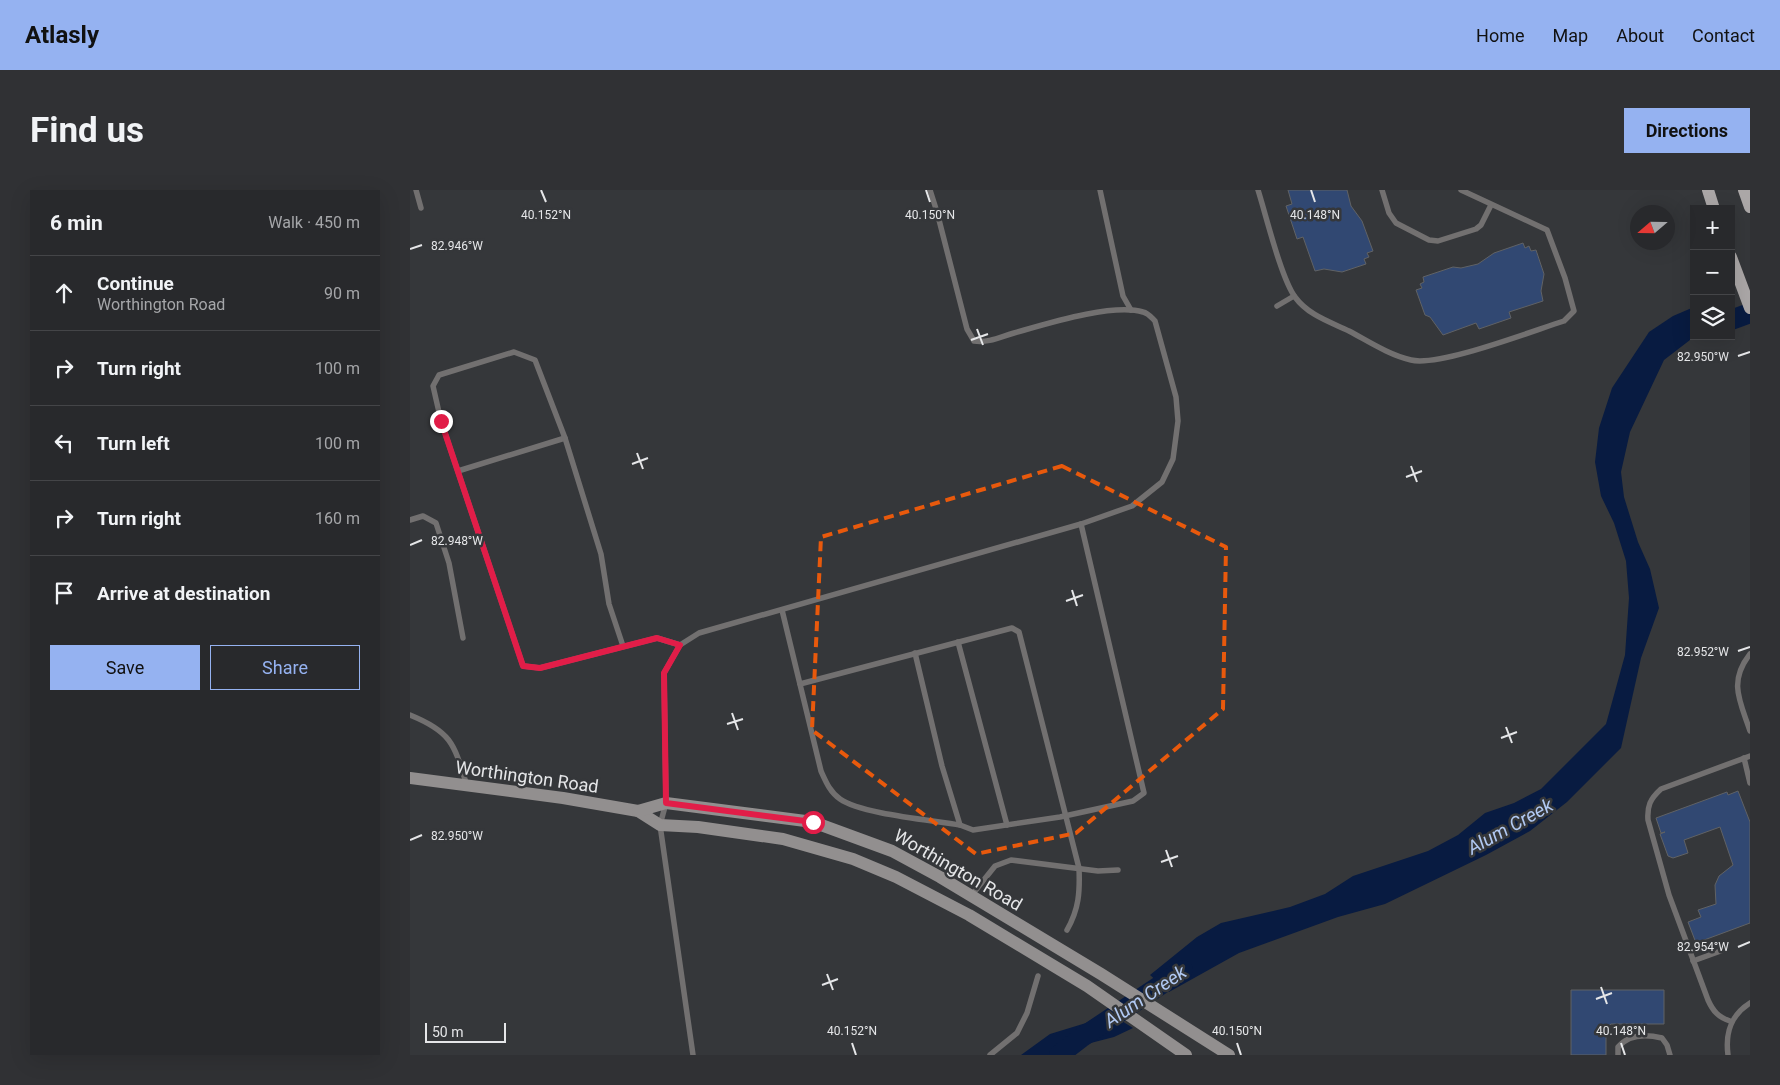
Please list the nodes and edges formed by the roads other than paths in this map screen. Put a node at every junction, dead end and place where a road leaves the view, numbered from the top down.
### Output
1 (416, 190) edge
2 (930, 190) edge
3 (1100, 190) edge
4 (1258, 190) edge
5 (1382, 190) edge
6 (1461, 190) edge
7 (1708, 190) edge
8 (1744, 190) edge
9 (1491, 205) junction
10 (1713, 205) edge
11 (1750, 207) edge
12 (421, 208) dead end
13 (1735, 268) edge
14 (1294, 296) junction
15 (1277, 306) dead end
16 (1750, 308) edge
17 (1131, 310) junction
18 (566, 438) junction
19 (458, 471) junction
20 (410, 520) edge
21 (1081, 524) junction
22 (782, 610) junction
23 (463, 638) dead end
24 (958, 642) junction
25 (680, 645) junction
26 (623, 646) junction
27 (915, 653) junction
28 (1750, 654) edge
29 (800, 684) junction
30 (410, 716) edge
31 (1750, 731) edge
32 (1747, 757) edge
33 (410, 778) edge
34 (1750, 783) edge
35 (467, 786) junction
36 (666, 803) junction
37 (638, 811) junction
38 (1066, 816) junction
39 (660, 825) junction
40 (960, 825) junction
41 (1007, 825) junction
42 (1079, 868) junction
43 (1118, 870) dead end
44 (971, 896) junction
45 (1067, 930) dead end
46 (1726, 949) dead end
47 (1693, 961) junction
48 (1038, 976) dead end
49 (1750, 1002) edge
50 (1730, 1021) junction
51 (692, 1055) edge
52 (990, 1055) edge
53 (1186, 1055) edge
54 (1229, 1055) edge
55 (1618, 1055) edge
56 (1670, 1055) edge
57 (1728, 1055) edge

1 - 12 lane
2 - 17 lane
3 - 17 lane
4 - 14 lane
5 - 9 lane
6 - 9 lane
7 - 10 main road
8 - 11 main road
9 - 14 lane
13 - 16 main road
14 - 15 lane
17 - 21 lane
18 - 19 lane
18 - 19 lane
18 - 26 lane
19 - 26 lane
20 - 23 lane
21 - 22 lane
21 - 38 lane
22 - 25 lane
22 - 29 lane
24 - 27 lane
24 - 38 lane
24 - 41 lane
25 - 26 lane
25 - 36 lane
27 - 29 lane
27 - 40 lane
28 - 31 lane
29 - 40 lane
30 - 35 lane
32 - 34 lane
32 - 47 lane
33 - 35 main road, Worthington Road
35 - 37 main road, Worthington Road
36 - 37 main road, Worthington Road
36 - 39 lane
36 - 44 main road, Worthington Road
37 - 39 main road, Worthington Road
38 - 41 lane
38 - 42 lane
39 - 51 lane
39 - 53 main road, Worthington Road
40 - 41 lane
42 - 43 lane
42 - 44 lane
42 - 45 lane
44 - 54 main road, Worthington Road
46 - 47 lane
47 - 50 lane
48 - 52 lane
49 - 50 lane
50 - 57 lane
55 - 56 lane

